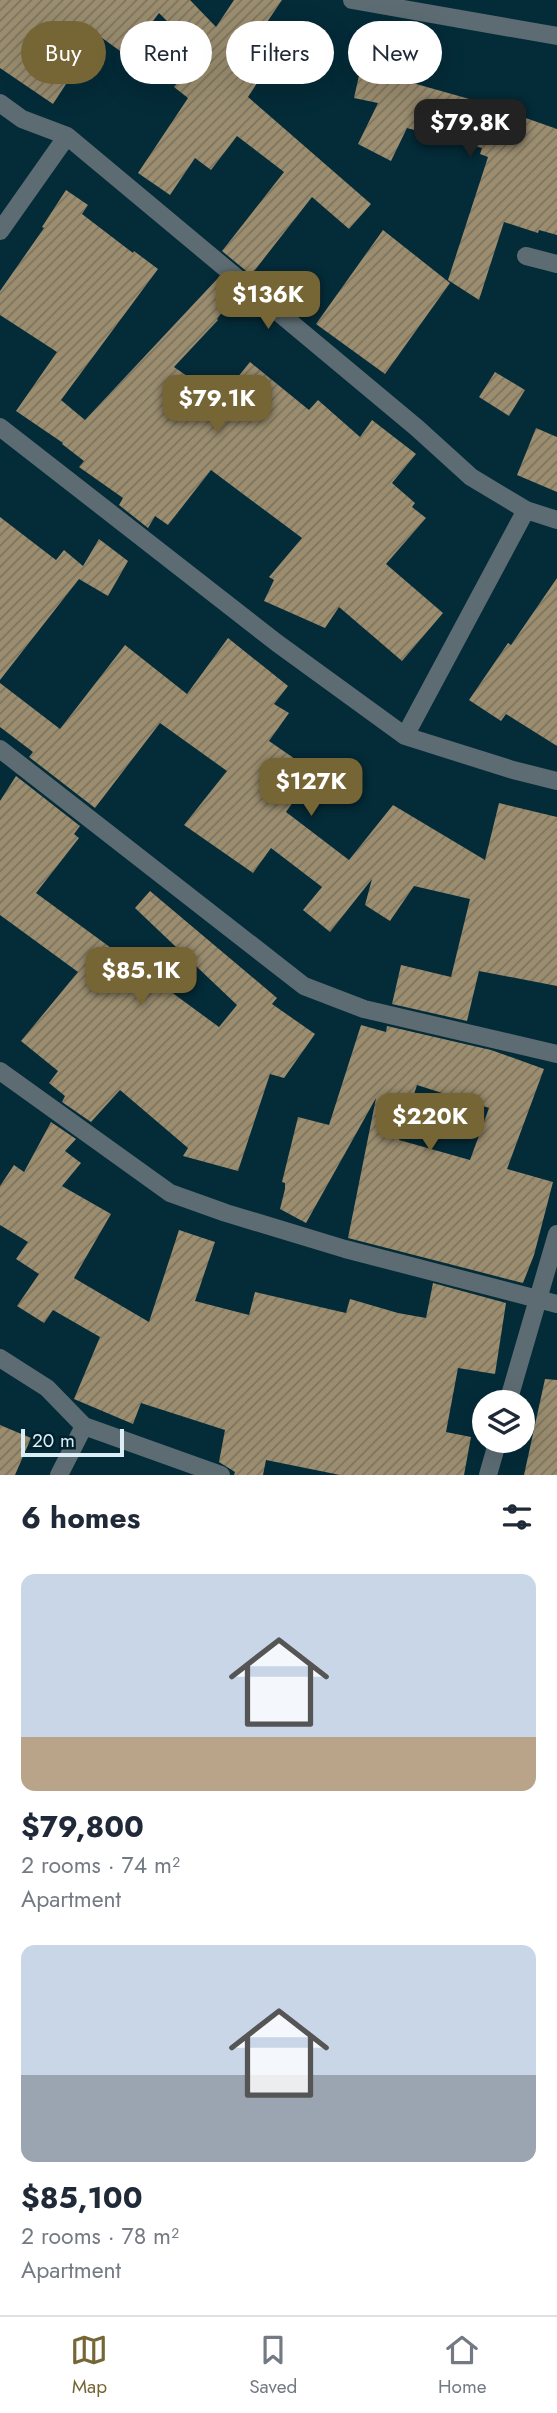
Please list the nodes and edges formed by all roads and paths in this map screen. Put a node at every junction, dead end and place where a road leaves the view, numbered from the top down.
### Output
1 (352, 0) edge
2 (557, 36) edge
3 (0, 103) edge
4 (67, 136) junction
5 (0, 231) edge
6 (526, 256) dead end
7 (557, 264) edge
8 (0, 427) edge
9 (526, 510) junction
10 (557, 520) edge
11 (405, 736) junction
12 (0, 749) edge
13 (557, 781) edge
14 (557, 1054) edge
15 (0, 1071) edge
16 (557, 1234) edge
17 (537, 1298) junction
18 (557, 1304) edge
19 (0, 1358) edge
20 (511, 1390) edge
21 (84, 1426) junction
22 (494, 1453) edge
23 (59, 1475) edge
24 (221, 1475) edge
25 (488, 1475) edge

1 - 2 street
3 - 4 street
4 - 5 street
4 - 9 street
6 - 7 street
8 - 11 street
9 - 10 street
9 - 11 street
11 - 13 street
12 - 14 street
15 - 17 street
16 - 17 street
17 - 18 street
17 - 20 street
19 - 21 street
21 - 23 street
21 - 24 street
22 - 25 street

